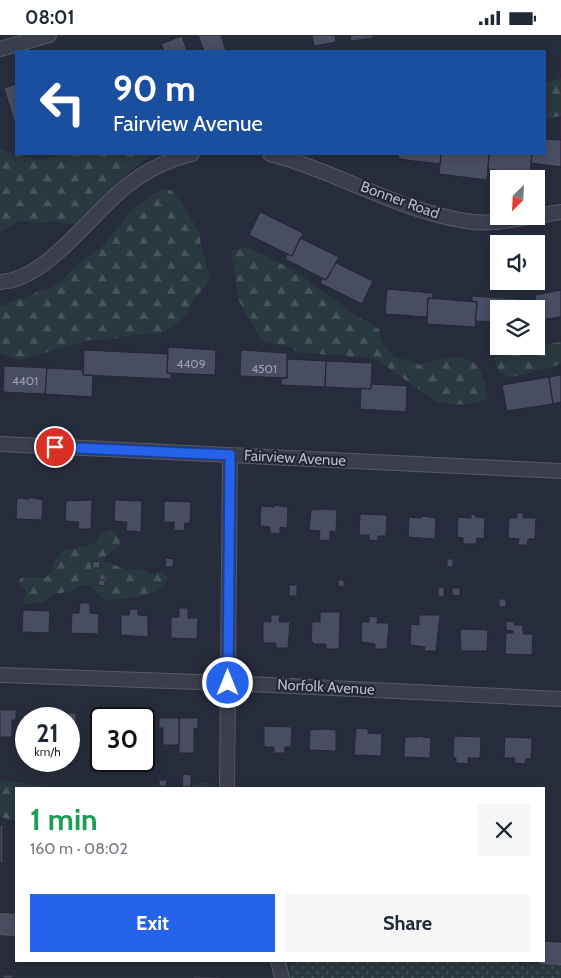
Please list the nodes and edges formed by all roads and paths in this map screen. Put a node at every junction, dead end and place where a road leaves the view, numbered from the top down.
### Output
1 (49, 35) edge
2 (0, 49) edge
3 (188, 155) edge
4 (274, 155) edge
5 (561, 212) edge
6 (545, 214) edge
7 (490, 222) edge
8 (0, 282) edge
9 (0, 444) edge
10 (230, 455) junction
11 (561, 471) edge
12 (0, 675) edge
13 (228, 683) junction
14 (561, 699) edge
15 (227, 787) edge
16 (0, 924) edge
17 (15, 925) edge
18 (545, 953) edge
19 (561, 954) edge
20 (278, 962) edge
21 (282, 978) edge

1 - 2 street
3 - 8 street
4 - 7 street, Bonner Road
5 - 6 street, Bonner Road
9 - 10 street, Fairview Avenue
10 - 11 street, Fairview Avenue
10 - 13 street
12 - 13 street, Norfolk Avenue
13 - 14 street, Norfolk Avenue
13 - 15 street
16 - 17 main road
18 - 19 main road
20 - 21 street

